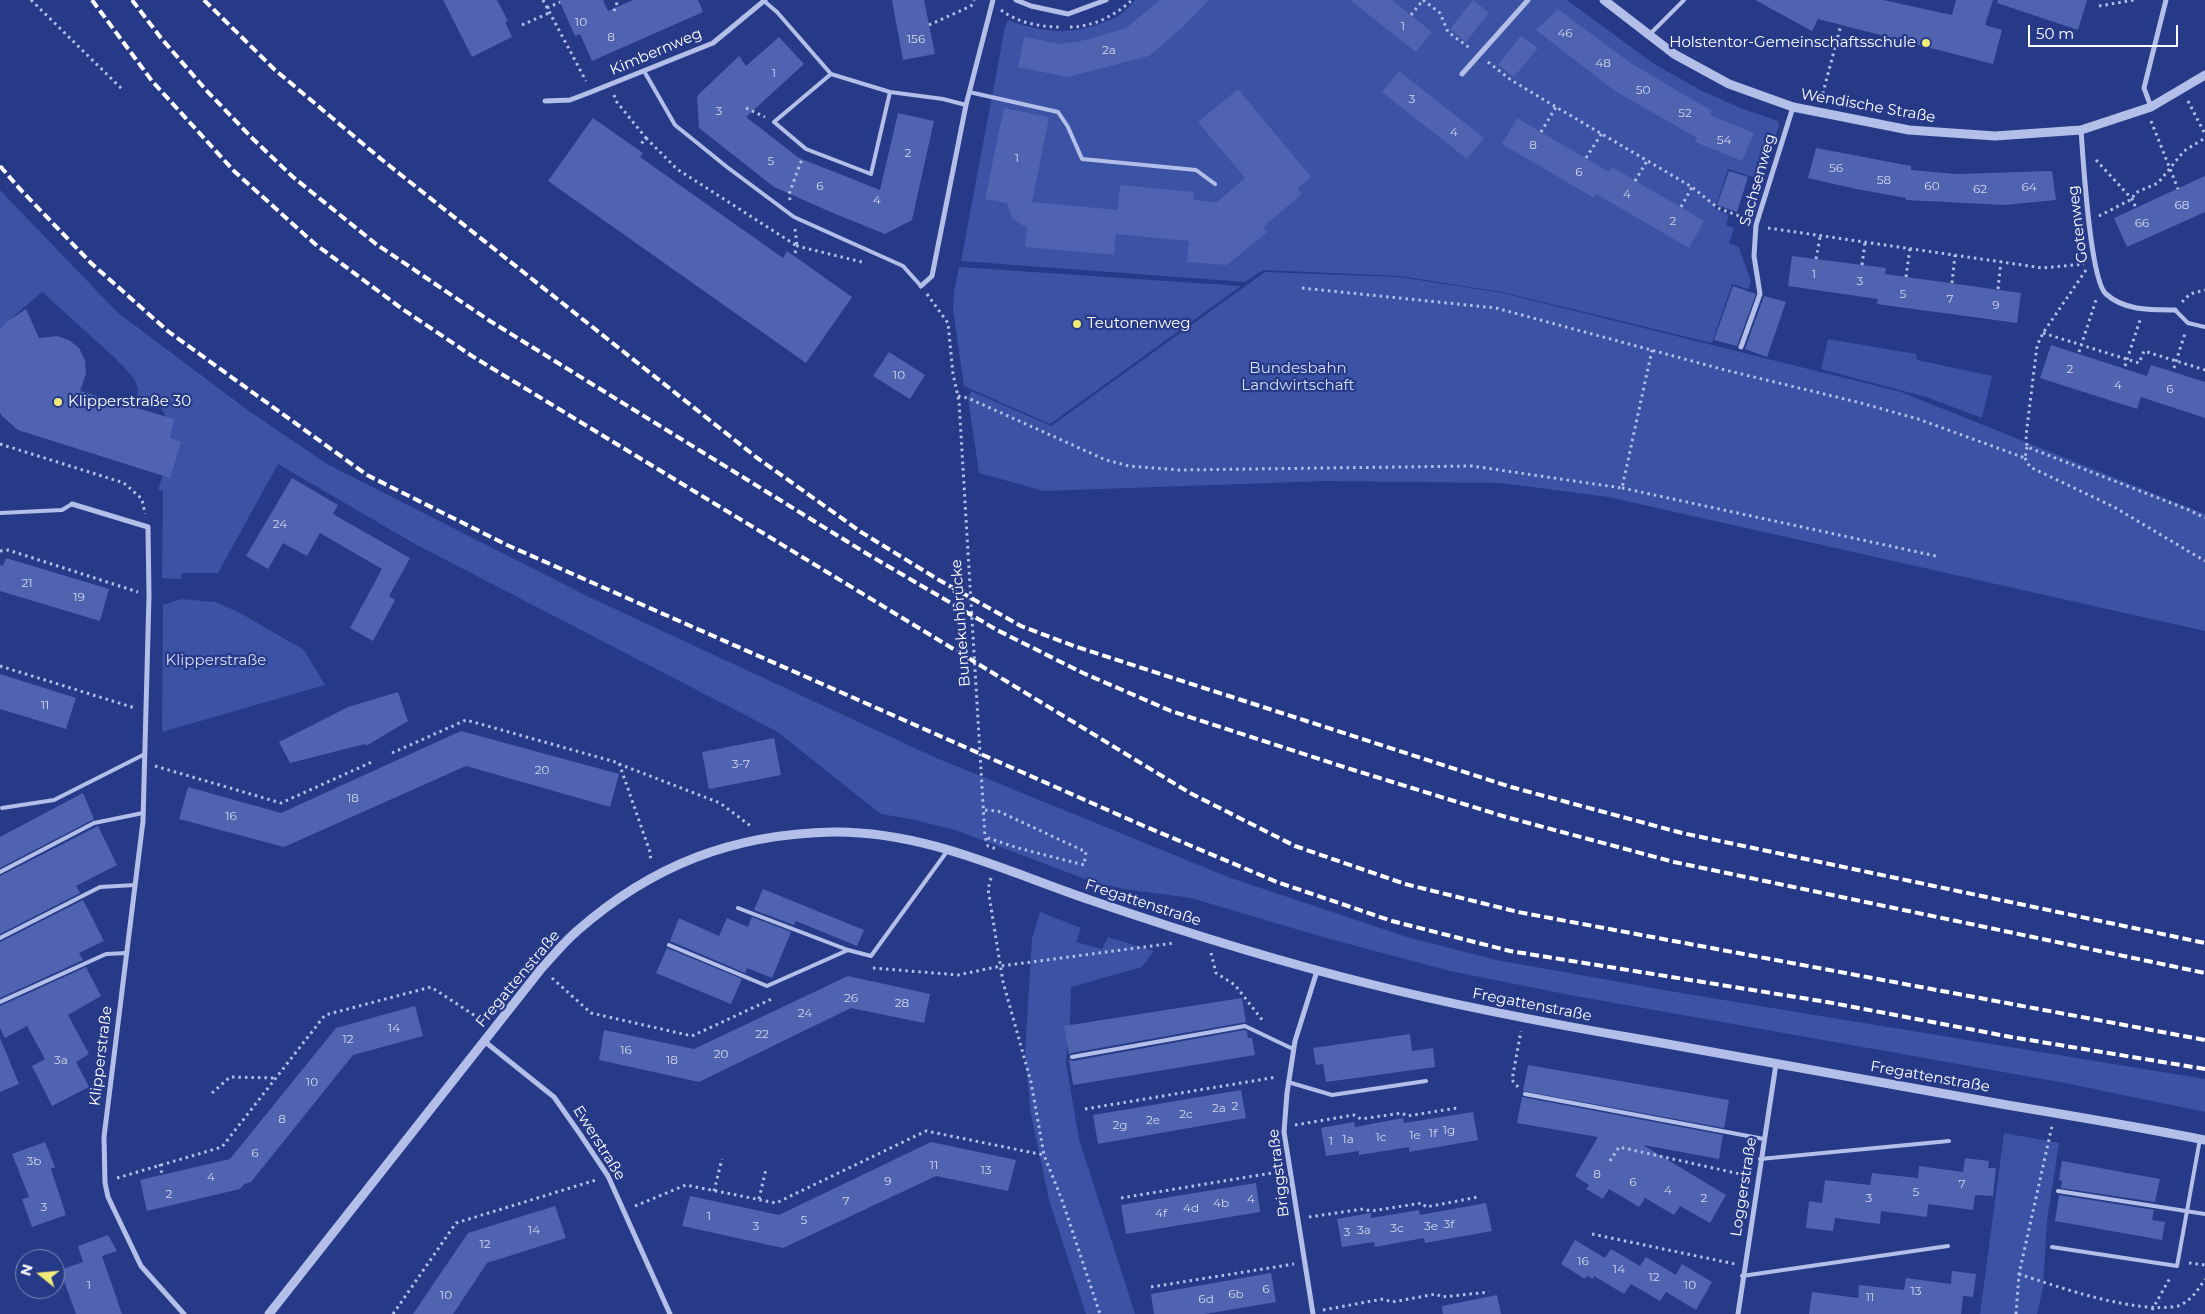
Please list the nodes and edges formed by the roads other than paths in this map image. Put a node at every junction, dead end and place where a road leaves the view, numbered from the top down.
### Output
1 (994, 0) edge
2 (1016, 0) edge
3 (1106, 0) edge
4 (1528, 0) edge
5 (1604, 0) edge
6 (1684, 0) edge
7 (2166, 0) edge
8 (765, 1) edge
9 (1649, 35) junction
10 (644, 71) junction
11 (831, 74) junction
12 (1462, 74) dead end
13 (2205, 75) edge
14 (890, 92) junction
15 (969, 92) junction
16 (544, 101) dead end
17 (966, 105) junction
18 (1793, 107) junction
19 (2149, 108) junction
20 (2080, 130) junction
21 (1215, 184) dead end
22 (921, 286) joint
23 (2175, 310) joint
24 (2205, 327) edge
25 (1741, 347) dead end
26 (72, 504) joint
27 (0, 513) edge
28 (145, 754) junction
29 (2, 808) dead end
30 (144, 813) junction
31 (950, 849) junction
32 (0, 872) edge
33 (135, 886) junction
34 (738, 908) dead end
35 (0, 938) edge
36 (669, 945) dead end
37 (848, 950) junction
38 (127, 953) junction
39 (1316, 971) junction
40 (0, 1002) edge
41 (484, 1041) junction
42 (1293, 1049) junction
43 (1072, 1057) dead end
44 (1776, 1064) junction
45 (1426, 1081) dead end
46 (1288, 1082) junction
47 (1525, 1094) road end
48 (1764, 1139) junction
49 (2202, 1140) edge
50 (1949, 1141) dead end
51 (1760, 1159) junction
52 (2058, 1191) dead end
53 (2187, 1211) junction
54 (2205, 1214) edge
55 (1948, 1246) dead end
56 (2052, 1246) dead end
57 (1742, 1276) junction
58 (1312, 1313) edge
59 (184, 1314) edge
60 (269, 1314) edge
61 (670, 1314) edge
62 (1738, 1314) edge

1 - 15 street
2 - 3 street
4 - 12 street
5 - 9 street, Wendische Straße
6 - 9 lane
7 - 19 street
8 - 10 street, Kimbernweg
8 - 11 lane
9 - 18 street, Wendische Straße
10 - 16 street, Kimbernweg
10 - 22 lane
11 - 14 lane
11 - 14 lane
13 - 19 street, Wendische Straße
14 - 17 lane
15 - 17 street
15 - 21 lane
17 - 22 street
18 - 20 street, Wendische Straße
18 - 25 street, Sachsenweg
19 - 20 street, Wendische Straße
20 - 23 street, Gotenweg
23 - 24 lane
26 - 27 lane
26 - 28 street, Klipperstraße
28 - 29 lane
28 - 30 street, Klipperstraße
30 - 32 lane
30 - 33 street, Klipperstraße
31 - 37 lane
31 - 39 street, Fregattenstraße
31 - 41 street, Fregattenstraße
33 - 35 lane
33 - 38 street, Klipperstraße
34 - 37 lane
36 - 37 lane
38 - 40 lane
38 - 59 street, Klipperstraße
39 - 42 street, Briggstraße
39 - 44 street, Fregattenstraße
41 - 60 street, Fregattenstraße
41 - 61 street, Ewerstraße
42 - 43 lane
42 - 46 street, Briggstraße
44 - 48 street, Loggerstraße
44 - 49 street, Fregattenstraße
45 - 46 lane
46 - 58 street, Briggstraße
47 - 48 lane
48 - 51 street, Loggerstraße
49 - 53 lane
50 - 51 lane
51 - 57 street, Loggerstraße
52 - 53 lane
53 - 54 lane
53 - 56 lane
55 - 57 lane
57 - 62 street, Loggerstraße

